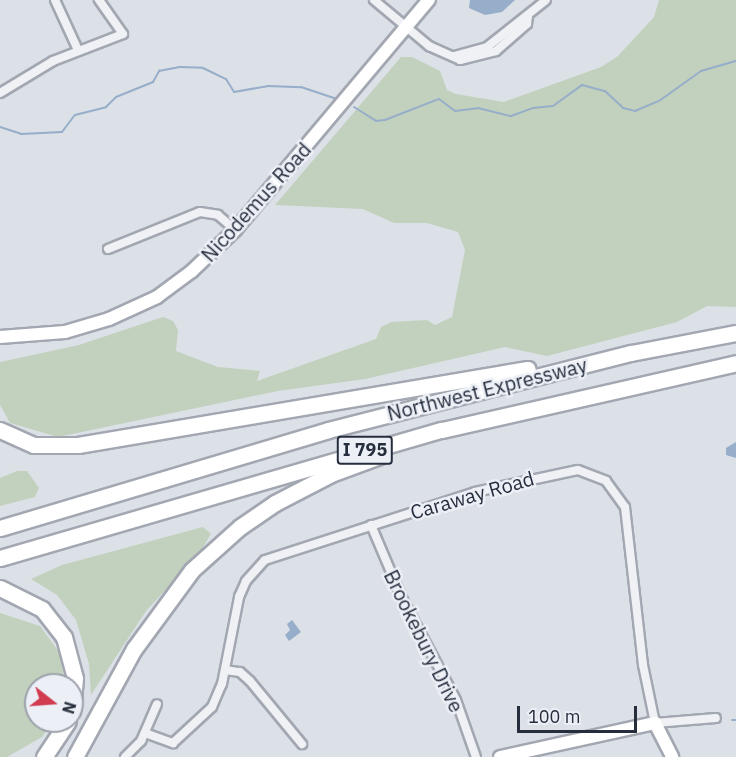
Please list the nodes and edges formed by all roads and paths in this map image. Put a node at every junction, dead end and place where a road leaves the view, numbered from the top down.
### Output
1 (55, 0) edge
2 (99, 0) edge
3 (374, 0) edge
4 (429, 0) edge
5 (546, 0) edge
6 (407, 28) junction
7 (78, 50) junction
8 (0, 93) edge
9 (235, 230) junction
10 (108, 249) dead end
11 (736, 333) edge
12 (0, 337) edge
13 (631, 352) junction
14 (736, 363) edge
15 (520, 411) junction
16 (0, 430) edge
17 (371, 525) junction
18 (0, 528) edge
19 (0, 558) edge
20 (0, 588) edge
21 (225, 670) junction
22 (74, 673) edge
23 (157, 704) dead end
24 (716, 718) dead end
25 (656, 723) junction
26 (60, 733) edge
27 (145, 733) junction
28 (302, 744) dead end
29 (44, 757) edge
30 (75, 757) edge
31 (124, 757) edge
32 (476, 757) edge
33 (500, 757) edge
34 (672, 757) edge

1 - 7 street
2 - 7 street
3 - 6 street
4 - 6 street, Nicodemus Road
5 - 6 street
6 - 9 street, Nicodemus Road
7 - 8 street
9 - 10 street
9 - 12 street, Nicodemus Road
11 - 13 highway, Northwest Expressway / I 795
13 - 16 highway
13 - 18 highway, Northwest Expressway / I 795
14 - 15 highway, Northwest Expressway / I 795
15 - 19 highway, Northwest Expressway / I 795
15 - 30 highway
17 - 21 street, Caraway Road
17 - 25 street, Caraway Road
17 - 32 street, Brookebury Drive
20 - 22 highway
21 - 27 street, Caraway Road
21 - 28 street
23 - 27 street
24 - 25 street
25 - 33 street
25 - 34 street, Caraway Road
26 - 29 highway
27 - 31 street

